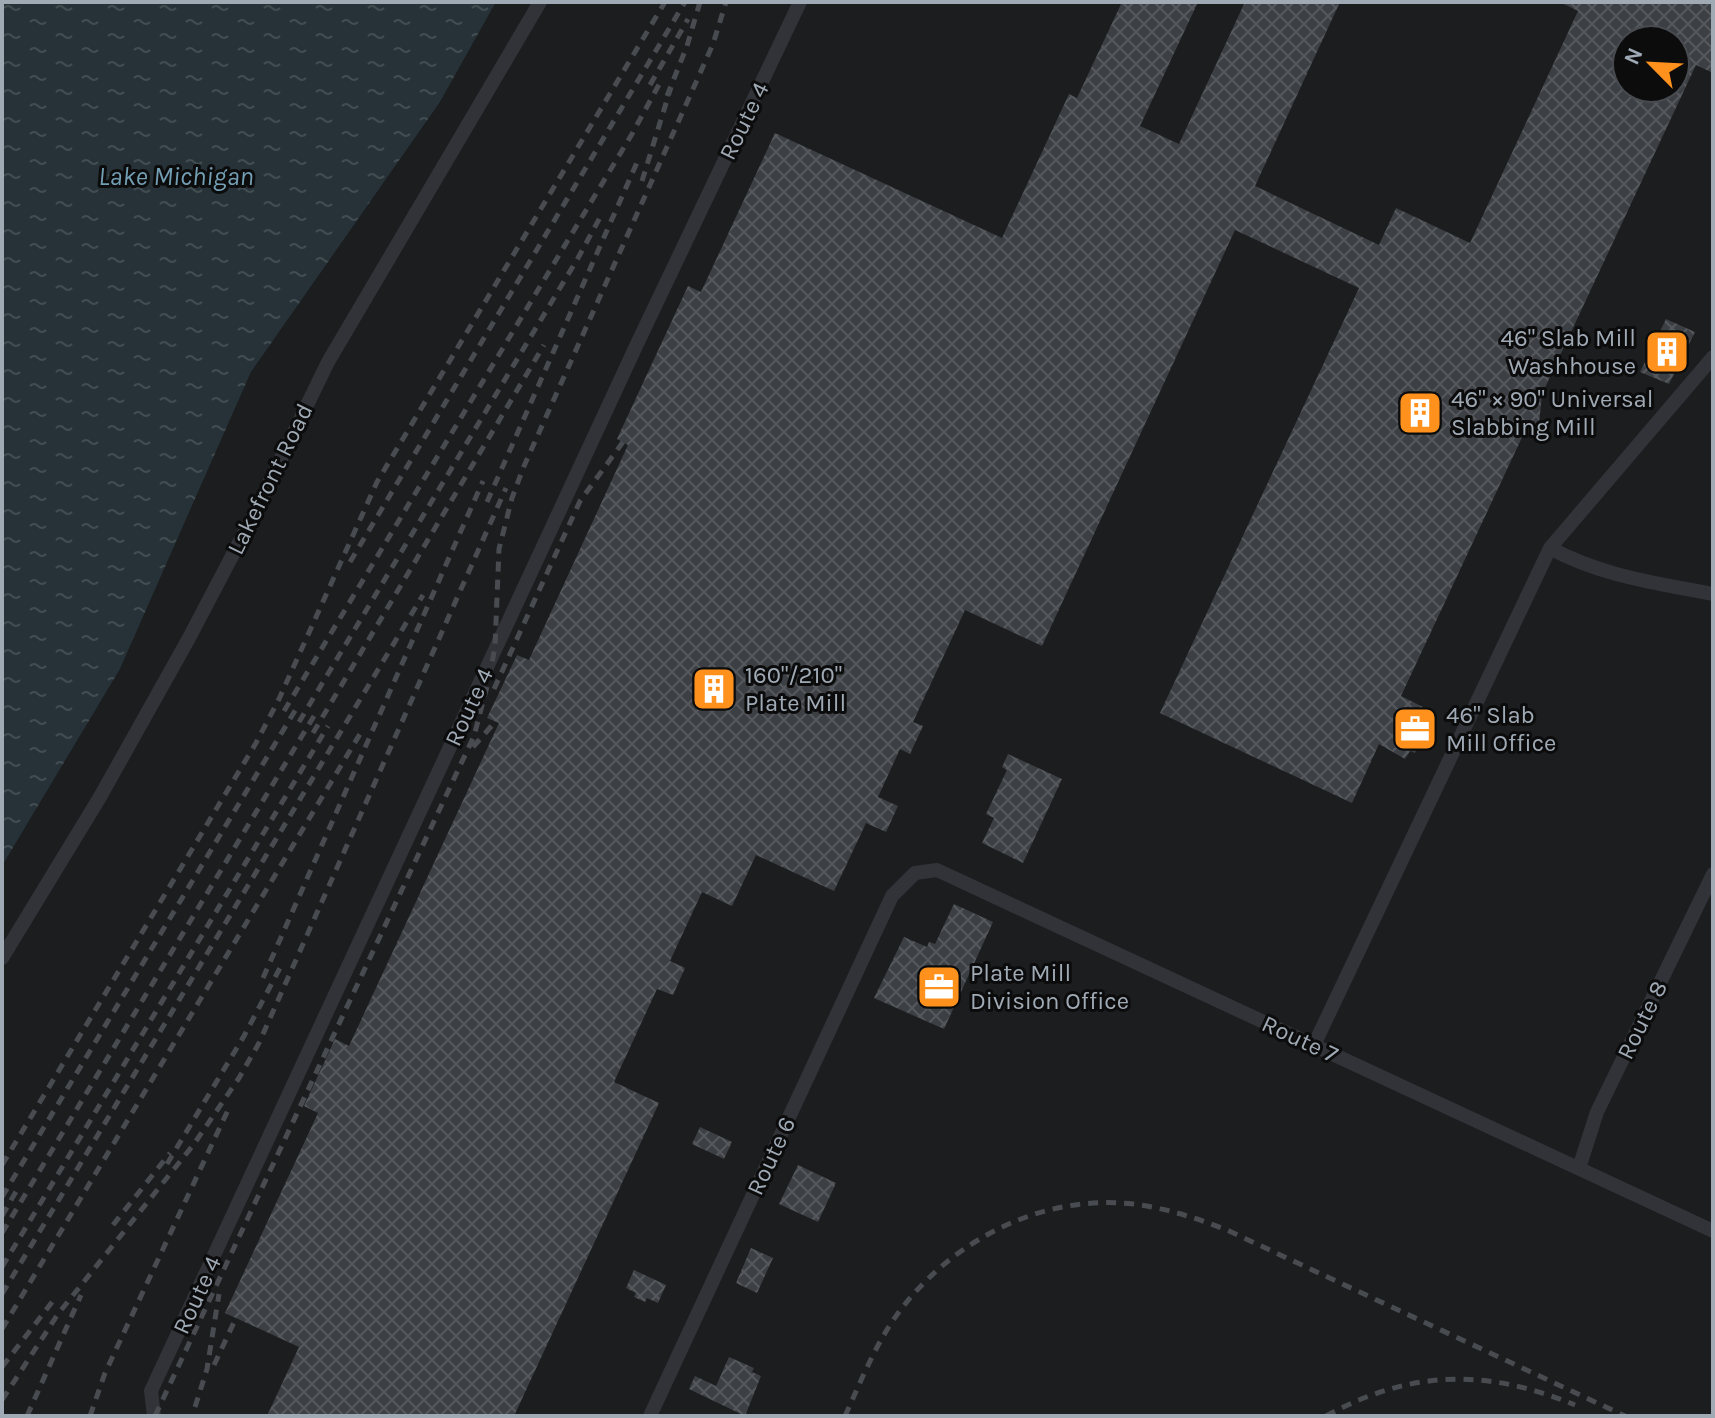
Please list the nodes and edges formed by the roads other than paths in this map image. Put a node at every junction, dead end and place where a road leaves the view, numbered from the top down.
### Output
1 (540, 2) edge
2 (800, 2) edge
3 (1713, 357) edge
4 (1550, 548) junction
5 (1713, 594) edge
6 (1713, 874) edge
7 (892, 896) joint
8 (2, 958) edge
9 (1314, 1045) junction
10 (1579, 1168) junction
11 (1713, 1231) edge
12 (154, 1416) edge
13 (650, 1416) edge

1 - 8 street, Lakefront Road
2 - 12 street, Route 4
3 - 4 street
4 - 5 street
4 - 9 street
6 - 10 street, Route 8
7 - 9 street, Route 7
7 - 13 street, Route 6
9 - 10 street, Route 7
10 - 11 street, Route 7

